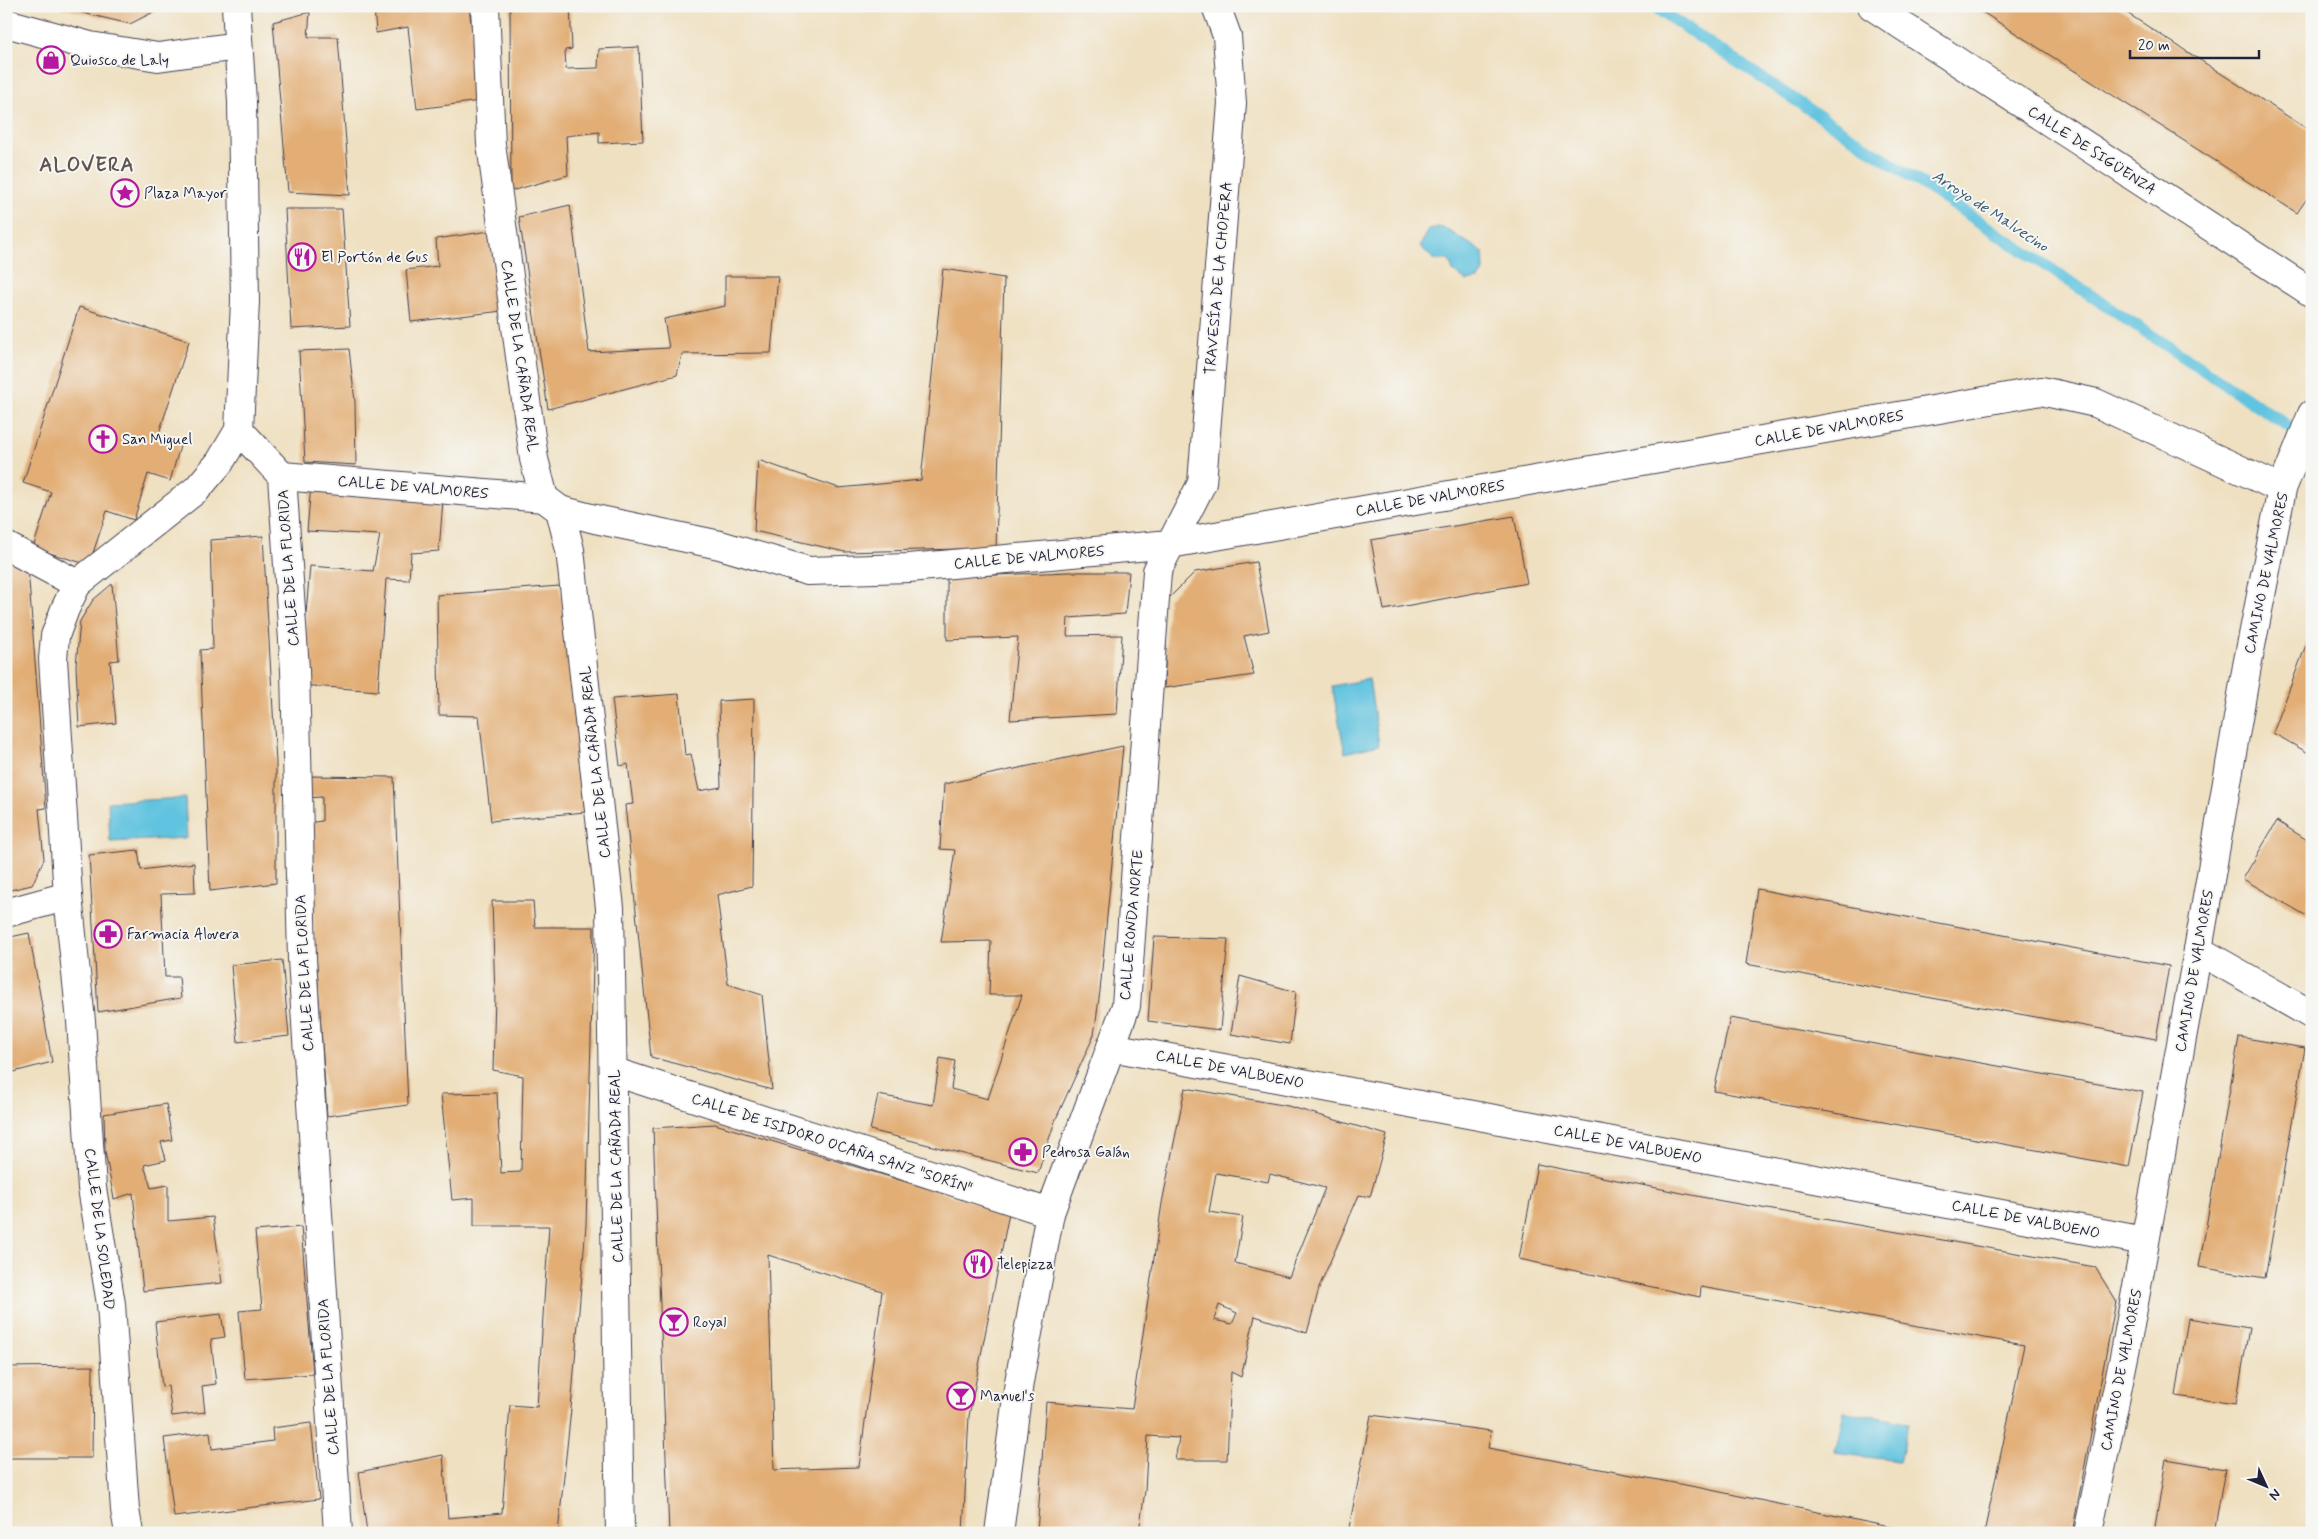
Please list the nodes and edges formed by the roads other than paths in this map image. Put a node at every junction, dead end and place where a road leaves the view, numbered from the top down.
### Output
1 (236, 6) edge
2 (485, 6) edge
3 (1216, 6) edge
4 (1872, 6) edge
5 (6, 23) edge
6 (238, 46) junction
7 (2312, 293) edge
8 (2312, 414) edge
9 (239, 430) junction
10 (282, 476) junction
11 (2286, 479) junction
12 (552, 504) junction
13 (1170, 544) junction
14 (6, 546) edge
15 (77, 584) junction
16 (68, 896) junction
17 (6, 913) edge
18 (2198, 950) junction
19 (2312, 1015) edge
20 (1111, 1047) junction
21 (614, 1072) junction
22 (1050, 1213) junction
23 (2145, 1241) junction
24 (129, 1533) edge
25 (338, 1533) edge
26 (620, 1533) edge
27 (999, 1533) edge
28 (2088, 1533) edge

1 - 6 street
2 - 12 street, CALLE DE LA CAÑADA REAL
3 - 13 street, TRAVESÍA DE LA CHOPERA
4 - 7 street, CALLE DE SIGÜENZA
5 - 6 street
6 - 9 street
8 - 11 street, CAMINO DE VALMORES
9 - 10 street, CALLE DE LA FLORIDA
9 - 15 street
10 - 12 street, CALLE DE VALMORES
10 - 25 street, CALLE DE LA FLORIDA
11 - 13 street, CALLE DE VALMORES
11 - 18 street, CAMINO DE VALMORES
12 - 13 street, CALLE DE VALMORES
12 - 21 street, CALLE DE LA CAÑADA REAL
13 - 20 street, CALLE RONDA NORTE
14 - 15 street
15 - 16 street, CALLE DE LA SOLEDAD
16 - 17 street
16 - 24 street, CALLE DE LA SOLEDAD
18 - 19 street
18 - 23 street, CAMINO DE VALMORES
20 - 22 street, CALLE RONDA NORTE
20 - 23 street, CALLE DE VALBUENO
21 - 22 street, CALLE DE ISIDORO OCAÑA SANZ "SORÍN"
21 - 26 street, CALLE DE LA CAÑADA REAL
22 - 27 street, CALLE RONDA NORTE
23 - 28 street, CAMINO DE VALMORES

